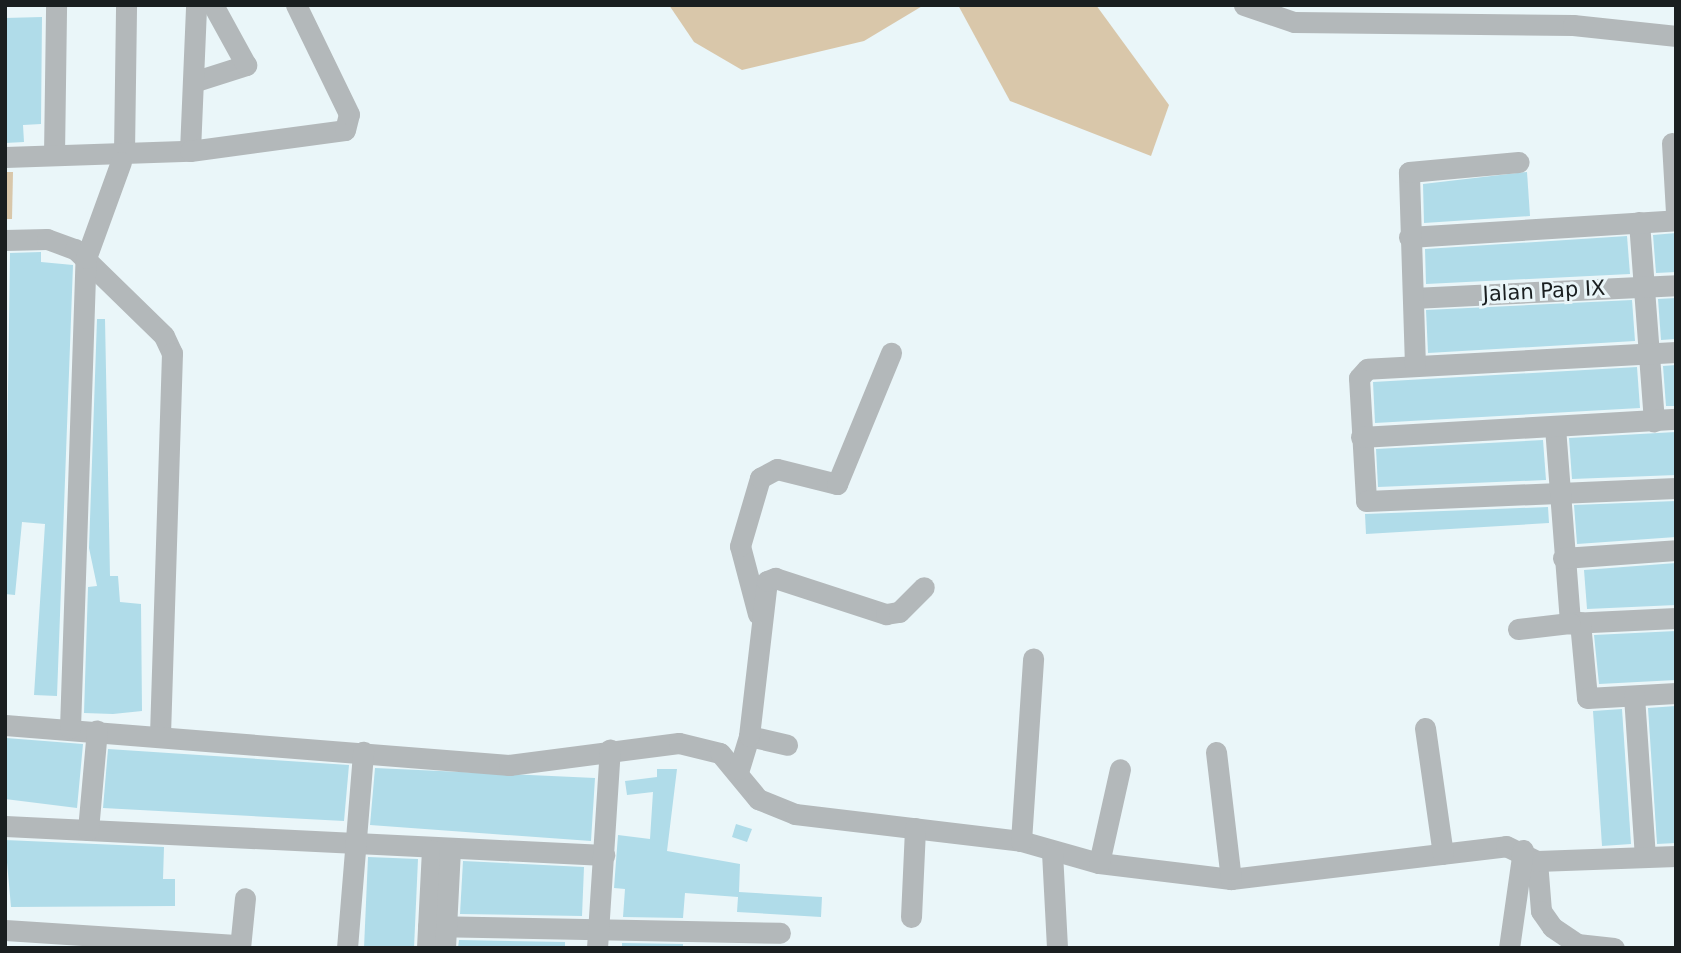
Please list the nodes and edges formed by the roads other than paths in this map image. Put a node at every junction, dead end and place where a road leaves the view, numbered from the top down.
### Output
1 (56, 5) edge
2 (127, 5) edge
3 (196, 5) edge
4 (213, 5) edge
5 (296, 5) edge
6 (1244, 5) edge
7 (1676, 36) edge
8 (193, 82) junction
9 (1672, 143) dead end
10 (190, 150) junction
11 (54, 155) junction
12 (5, 157) edge
13 (122, 158) junction
14 (1519, 162) dead end
15 (1676, 212) edge
16 (1676, 220) edge
17 (1639, 222) junction
18 (1409, 237) junction
19 (5, 240) edge
20 (86, 258) junction
21 (1676, 285) edge
22 (1644, 286) junction
23 (1413, 298) junction
24 (1676, 352) edge
25 (891, 353) dead end
26 (1647, 354) junction
27 (1415, 366) junction
28 (1676, 419) edge
29 (1654, 421) junction
30 (1555, 427) junction
31 (1361, 437) junction
32 (1676, 488) edge
33 (1561, 495) junction
34 (1676, 550) edge
35 (1563, 558) junction
36 (924, 587) dead end
37 (758, 614) junction
38 (1676, 618) edge
39 (1575, 623) junction
40 (1518, 629) dead end
41 (1033, 658) dead end
42 (1676, 693) edge
43 (1634, 696) junction
44 (5, 725) edge
45 (70, 728) junction
46 (1425, 728) dead end
47 (97, 730) junction
48 (160, 734) junction
49 (749, 736) junction
50 (787, 745) dead end
51 (610, 749) junction
52 (363, 752) junction
53 (1216, 752) dead end
54 (739, 769) junction
55 (1120, 769) dead end
56 (5, 826) edge
57 (915, 828) junction
58 (88, 830) junction
59 (1021, 841) junction
60 (353, 848) junction
61 (441, 850) junction
62 (1052, 852) junction
63 (1443, 854) junction
64 (604, 855) junction
65 (1530, 855) junction
66 (1676, 856) edge
67 (1645, 857) junction
68 (1099, 863) junction
69 (1231, 879) junction
70 (245, 898) dead end
71 (911, 917) dead end
72 (5, 930) edge
73 (780, 933) dead end
74 (440, 934) edge
75 (661, 938) edge
76 (507, 939) edge
77 (40, 940) edge
78 (573, 940) edge
79 (597, 940) edge
80 (240, 946) edge
81 (1577, 946) edge
82 (347, 948) edge
83 (427, 948) edge
84 (1057, 948) edge
85 (1509, 948) edge
86 (1614, 948) edge

1 - 11 street
2 - 13 street
3 - 8 street
4 - 8 street
5 - 10 street
6 - 7 street
8 - 10 street
9 - 15 street
10 - 13 street
11 - 12 street
11 - 13 street
13 - 20 street
14 - 18 street
16 - 17 street
17 - 18 street
17 - 22 street
18 - 23 street
19 - 20 street
20 - 45 street
20 - 48 street
21 - 22 street, Jalan Pap IX
22 - 23 street, Jalan Pap IX
22 - 26 street
23 - 27 street
24 - 26 street
25 - 37 street
26 - 27 street
26 - 29 street
27 - 31 street
28 - 29 street
29 - 30 street
30 - 31 street
30 - 33 street
31 - 33 street
32 - 33 street
33 - 35 street
34 - 35 street
35 - 39 street
36 - 37 street
37 - 49 street
38 - 39 street
39 - 40 street
39 - 43 street
41 - 59 street
42 - 43 street
43 - 67 street
44 - 45 street
45 - 47 street
46 - 63 street
47 - 48 street
47 - 58 street
48 - 52 street
49 - 50 street
49 - 54 street
51 - 52 street
51 - 54 street
51 - 64 street
52 - 60 street
53 - 69 street
54 - 57 street
55 - 68 street
56 - 58 street
57 - 59 street
57 - 71 street
58 - 60 street
59 - 62 street
60 - 61 street
60 - 82 street
61 - 64 street
61 - 74 street
62 - 68 street
62 - 84 street
63 - 65 street
63 - 69 street
64 - 79 street
65 - 67 street
65 - 81 street
65 - 85 street
66 - 67 street
68 - 69 street
70 - 80 street
72 - 77 street
73 - 75 street
74 - 76 street
74 - 83 street
75 - 79 street
76 - 78 street
77 - 80 street
78 - 79 street
81 - 86 street

